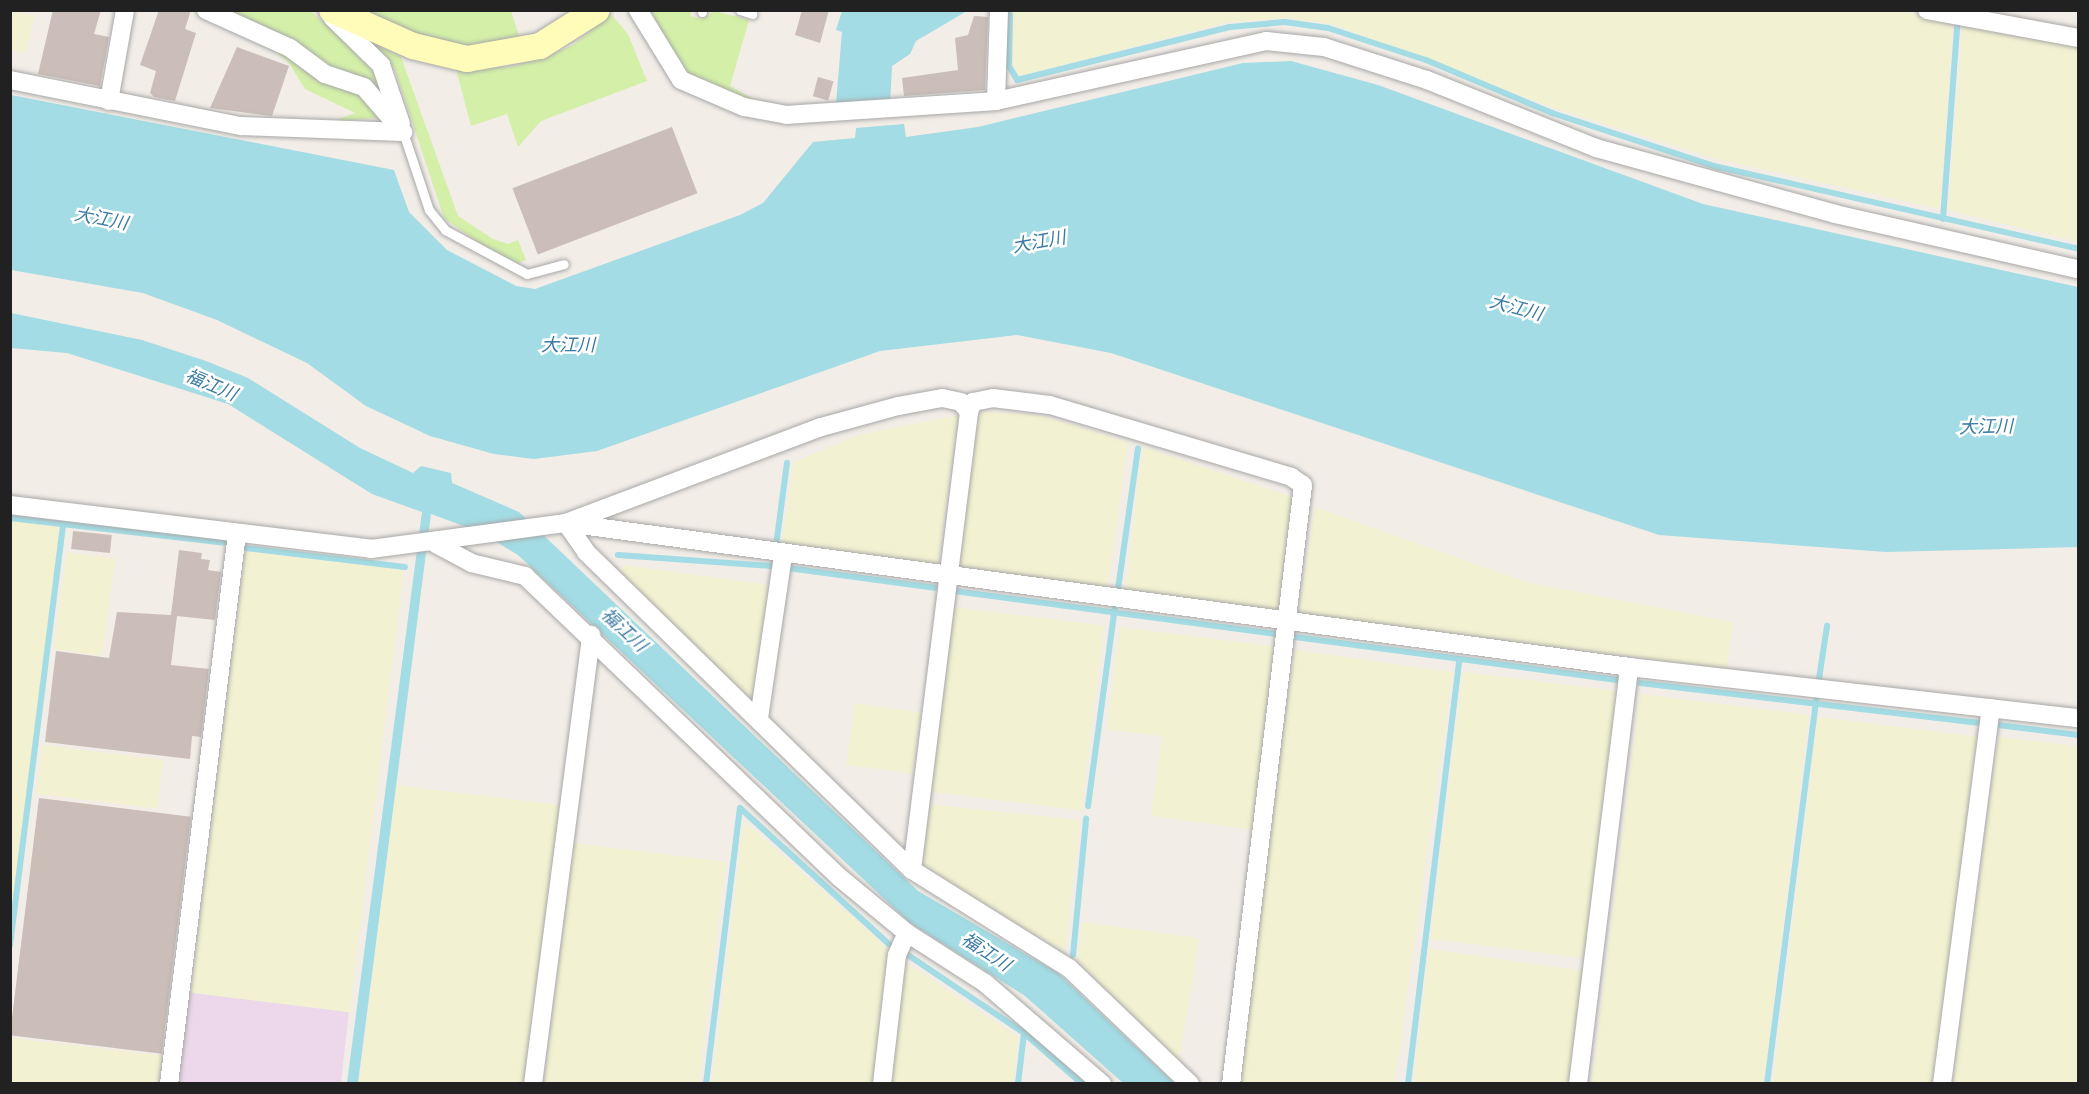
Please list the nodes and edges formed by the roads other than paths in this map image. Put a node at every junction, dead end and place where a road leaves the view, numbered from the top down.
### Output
1 (125, 10) edge
2 (206, 10) edge
3 (324, 10) edge
4 (332, 10) edge
5 (597, 10) edge
6 (638, 10) edge
7 (740, 10) edge
8 (999, 10) edge
9 (1927, 10) edge
10 (752, 14) dead end
11 (2079, 38) edge
12 (10, 80) edge
13 (109, 101) junction
14 (996, 101) junction
15 (403, 132) junction
16 (564, 264) dead end
17 (2079, 269) edge
18 (969, 412) junction
19 (10, 505) edge
20 (558, 523) junction
21 (237, 532) junction
22 (433, 544) junction
23 (782, 563) junction
24 (946, 577) junction
25 (1288, 619) junction
26 (591, 635) junction
27 (1629, 667) junction
28 (1991, 708) junction
29 (759, 718) junction
30 (2079, 718) edge
31 (912, 870) junction
32 (907, 933) junction
33 (169, 1083) edge
34 (532, 1083) edge
35 (882, 1083) edge
36 (1102, 1083) edge
37 (1190, 1083) edge
38 (1231, 1083) edge
39 (1578, 1083) edge
40 (1942, 1083) edge

1 - 13 street
2 - 15 street
3 - 15 street
4 - 5 main road
6 - 14 street
7 - 10 lane
8 - 14 street
9 - 11 street
12 - 13 street
13 - 15 street
14 - 17 street
15 - 16 lane
18 - 20 street
18 - 24 street
18 - 25 street
19 - 21 street
20 - 22 street
20 - 23 street
20 - 29 street
21 - 22 street
21 - 33 street
22 - 26 street
23 - 24 street
23 - 29 street
24 - 25 street
24 - 31 street
25 - 27 street
25 - 38 street
26 - 32 street
26 - 34 street
27 - 28 street
27 - 39 street
28 - 30 street
28 - 40 street
29 - 31 street
31 - 37 street
32 - 35 street
32 - 36 street

